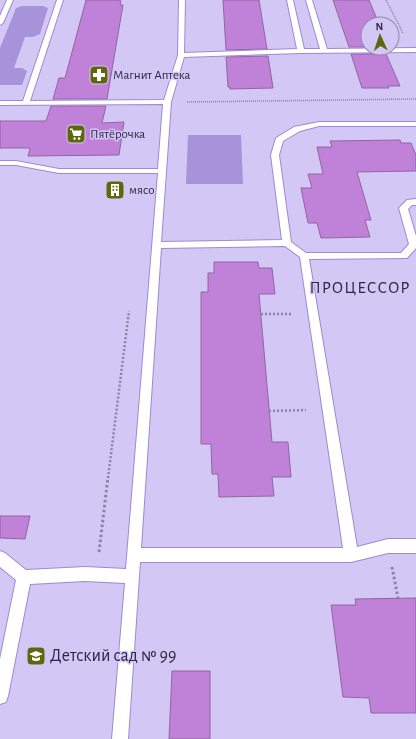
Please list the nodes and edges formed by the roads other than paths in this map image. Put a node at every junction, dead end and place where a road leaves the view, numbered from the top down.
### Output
1 (10, 0) edge
2 (60, 0) edge
3 (182, 0) edge
4 (290, 0) edge
5 (309, 0) edge
6 (0, 23) edge
7 (414, 50) edge
8 (301, 51) junction
9 (324, 51) junction
10 (181, 55) junction
11 (167, 102) junction
12 (0, 103) edge
13 (26, 103) junction
14 (416, 124) edge
15 (0, 163) edge
16 (162, 171) junction
17 (416, 202) edge
18 (287, 243) junction
19 (156, 245) junction
20 (304, 256) junction
21 (416, 546) edge
22 (133, 555) junction
23 (351, 555) junction
24 (0, 558) edge
25 (132, 576) junction
26 (24, 577) junction
27 (0, 696) edge
28 (120, 739) edge

1 - 6 lane
2 - 13 lane
3 - 10 lane
4 - 8 lane
5 - 9 lane
7 - 9 lane
8 - 9 lane
8 - 10 lane
10 - 11 lane
11 - 13 lane
11 - 16 lane
12 - 13 lane
14 - 18 lane
15 - 16 lane
16 - 19 lane
17 - 20 lane
18 - 19 lane
18 - 20 lane
19 - 22 lane
20 - 23 lane
21 - 23 lane
22 - 23 lane
22 - 25 lane
24 - 26 lane
25 - 26 lane
25 - 28 lane
26 - 27 lane

